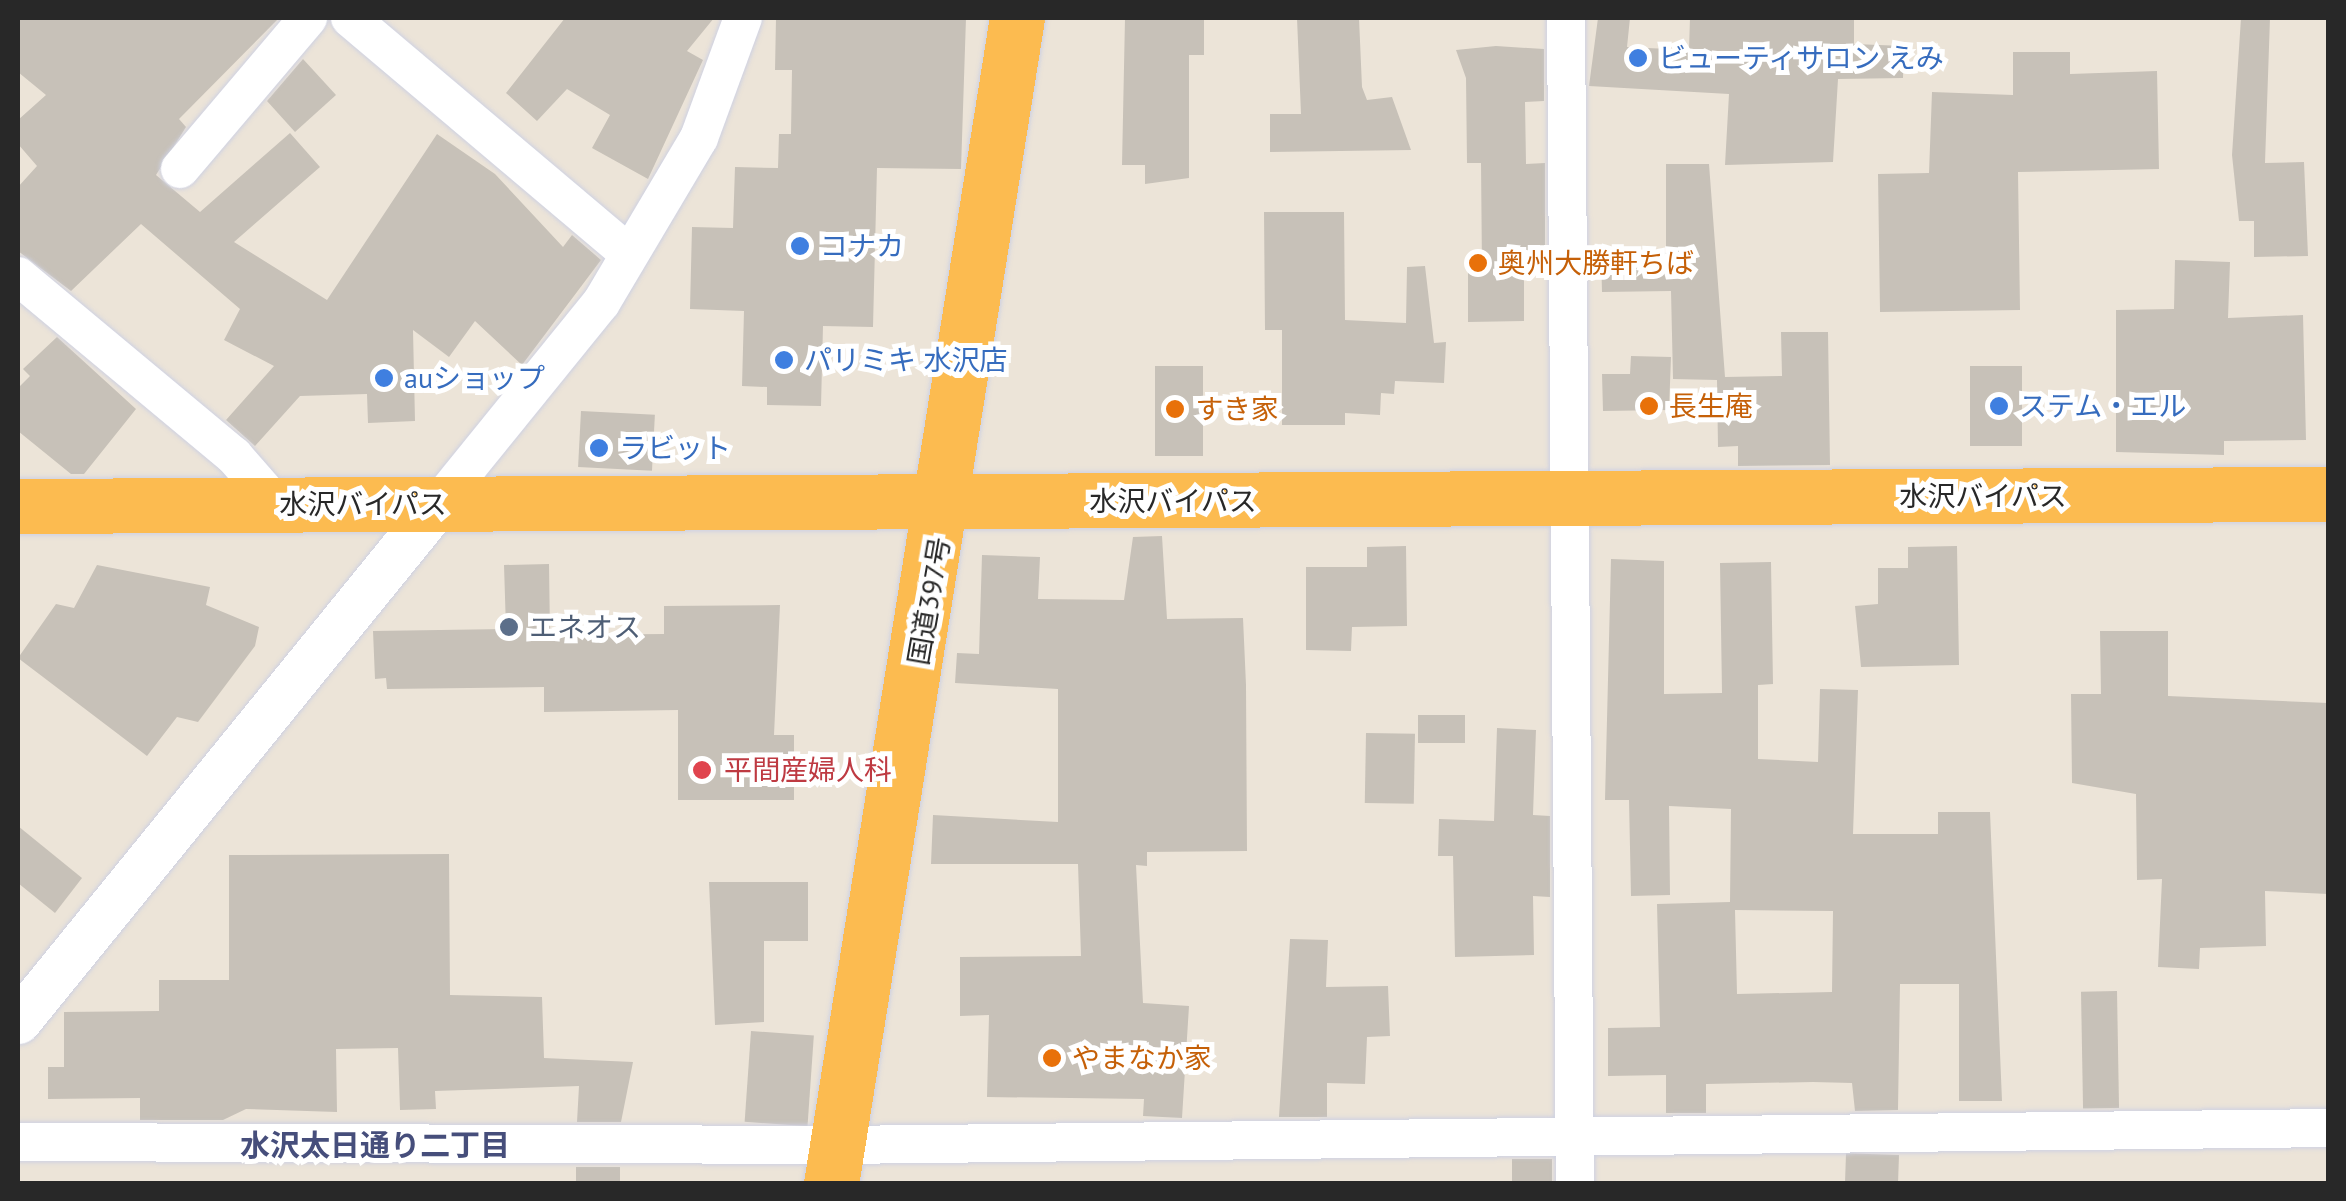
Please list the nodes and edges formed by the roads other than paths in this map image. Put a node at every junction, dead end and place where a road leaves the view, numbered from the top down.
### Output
1 (308, 18) edge
2 (350, 18) edge
3 (742, 18) edge
4 (1017, 18) edge
5 (1566, 18) edge
6 (180, 168) dead end
7 (629, 254) junction
8 (18, 276) edge
9 (2328, 494) edge
10 (1567, 498) junction
11 (946, 503) junction
12 (276, 504) junction
13 (438, 504) junction
14 (18, 506) edge
15 (18, 1021) edge
16 (2328, 1128) edge
17 (1574, 1134) junction
18 (18, 1142) edge
19 (834, 1164) edge
20 (1575, 1184) edge

1 - 6 street
2 - 7 street
3 - 7 street
4 - 11 highway, 国道397号
5 - 10 street
7 - 13 street
8 - 12 street
9 - 10 highway, 水沢バイパス
10 - 11 highway, 水沢バイパス
10 - 17 street
11 - 13 highway, 水沢バイパス
11 - 19 highway, 国道397号
12 - 13 highway, 水沢バイパス
12 - 14 highway, 水沢バイパス
13 - 15 street
16 - 17 street
17 - 19 street
17 - 20 street
18 - 19 street

